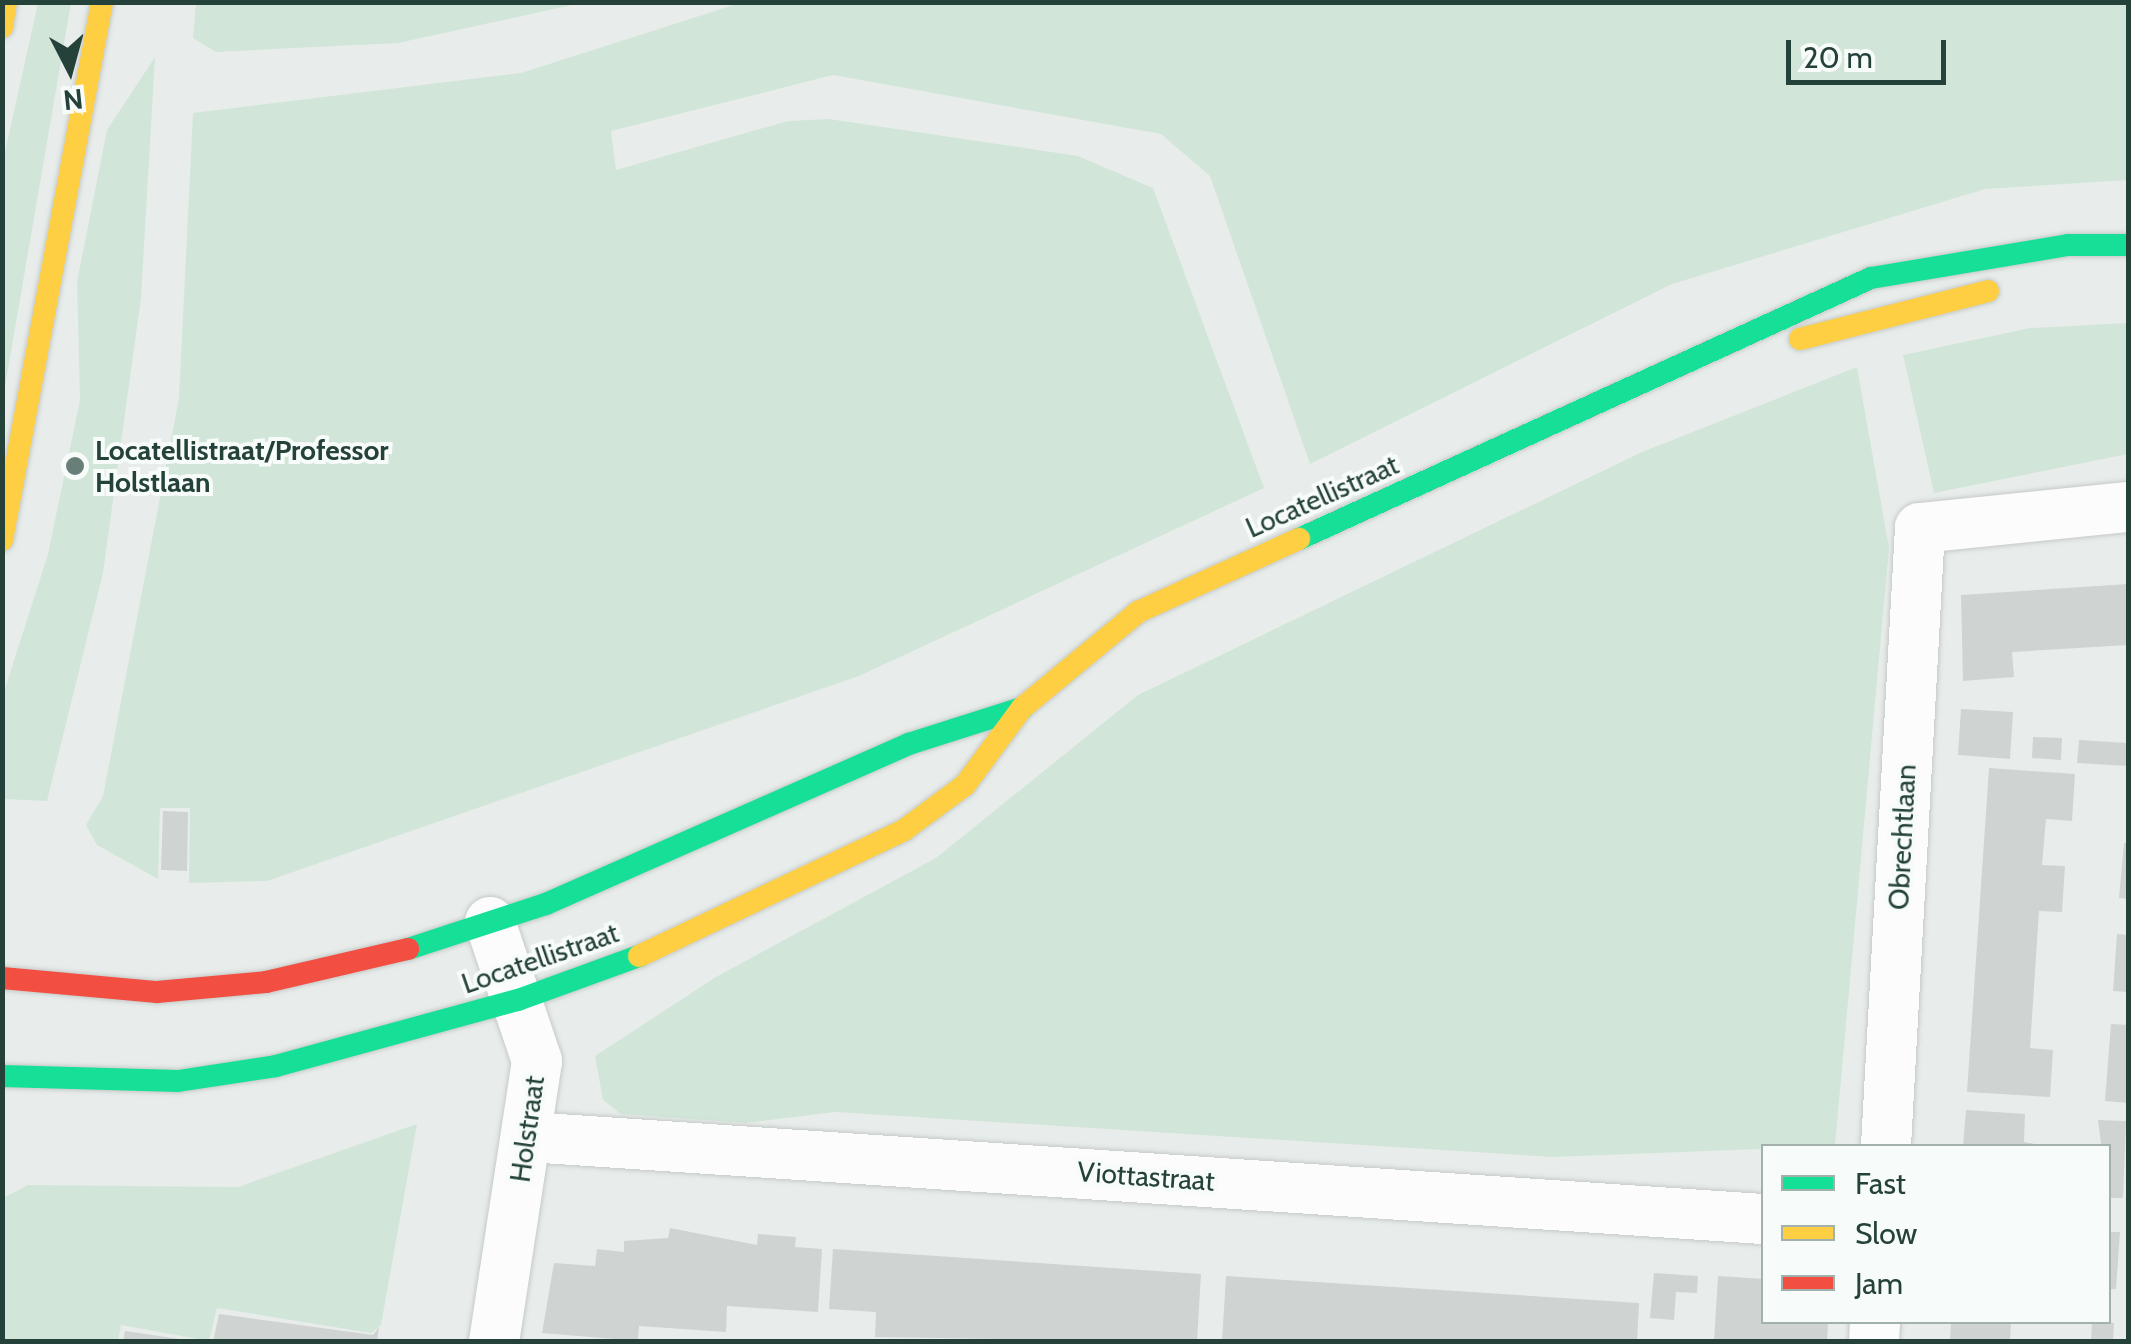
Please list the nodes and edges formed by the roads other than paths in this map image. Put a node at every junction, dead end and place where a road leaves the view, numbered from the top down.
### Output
1 (6, 2) edge
2 (102, 2) edge
3 (2, 26) edge
4 (2128, 245) edge
5 (2128, 262) edge
6 (2078, 274) dead end
7 (2011, 287) dead end
8 (1666, 372) junction
9 (2128, 507) edge
10 (2, 540) edge
11 (1022, 708) junction
12 (490, 922) junction
13 (2, 978) edge
14 (518, 1000) junction
15 (2, 1076) edge
16 (528, 1137) junction
17 (1886, 1144) edge
18 (1761, 1219) edge
19 (494, 1342) edge

1 - 3 main road
2 - 10 main road
4 - 8 main road, Locatellistraat
5 - 6 main road
7 - 8 main road, Locatellistraat
8 - 11 main road, Locatellistraat
9 - 17 street, Obrechtlaan
11 - 12 main road, Locatellistraat
11 - 14 main road, Locatellistraat
12 - 13 main road, Locatellistraat
12 - 14 street, Holstraat
14 - 15 main road, Locatellistraat
14 - 16 street, Holstraat
16 - 18 street, Viottastraat
16 - 19 street, Holstraat

